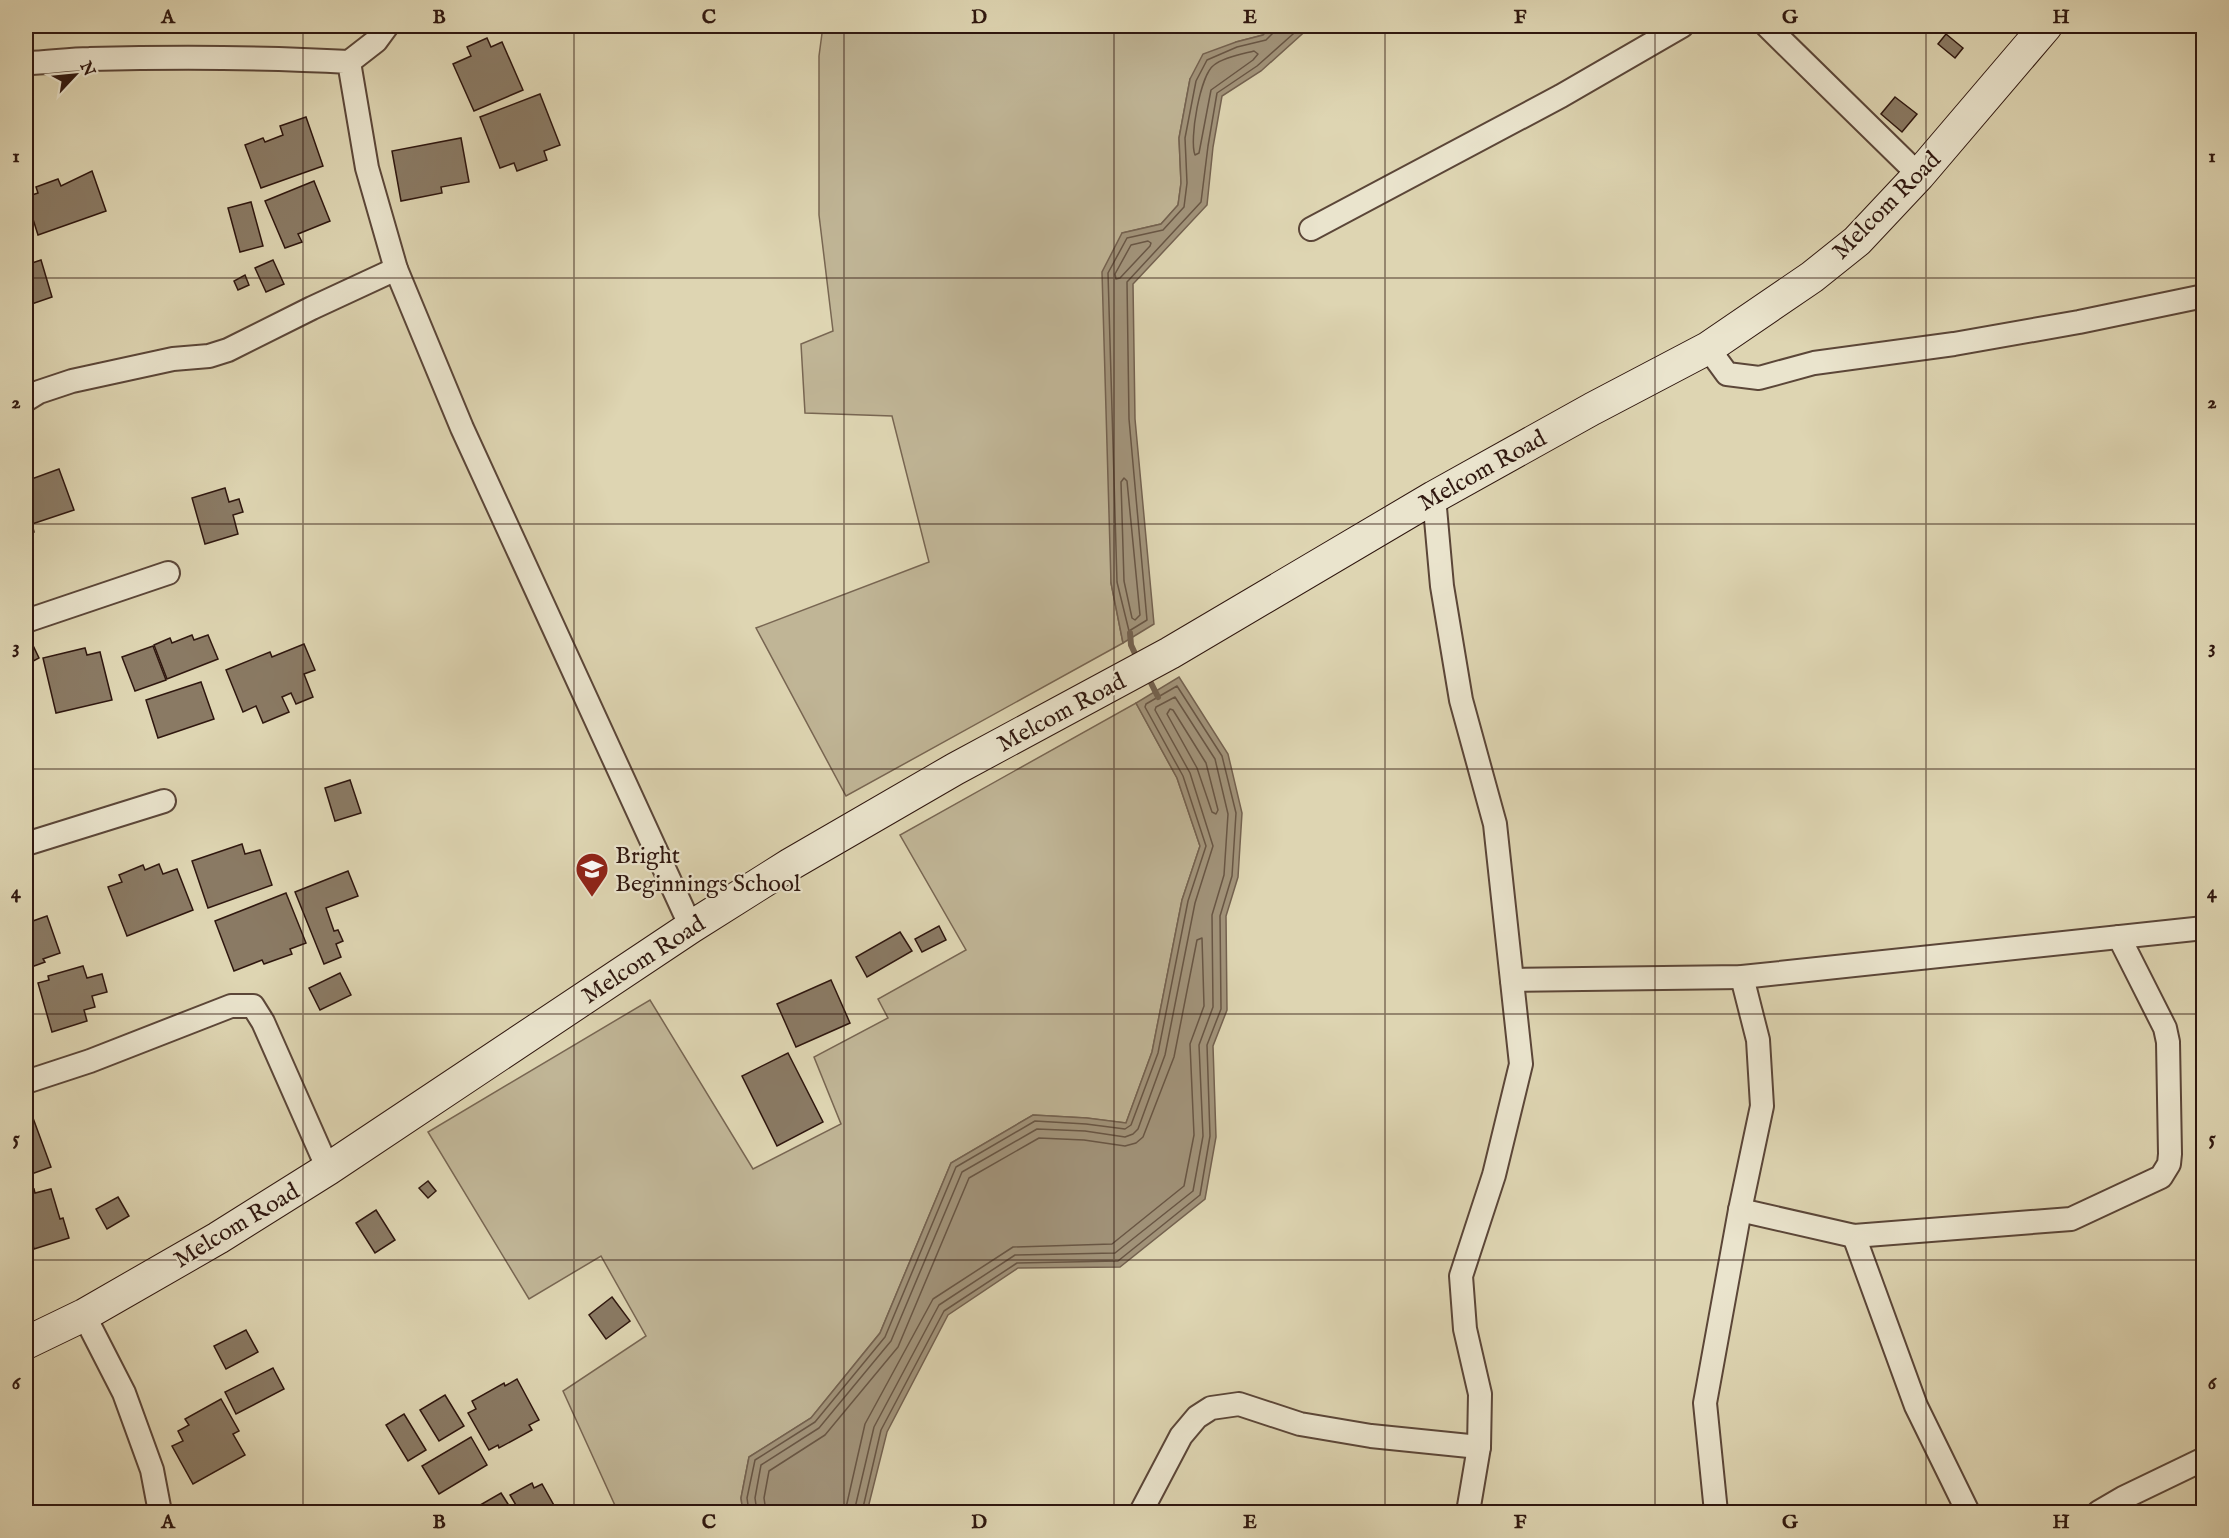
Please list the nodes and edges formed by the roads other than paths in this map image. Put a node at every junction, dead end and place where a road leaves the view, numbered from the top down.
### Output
1 (387, 26) edge
2 (1682, 26) edge
3 (1767, 26) edge
4 (2046, 26) edge
5 (349, 62) junction
6 (26, 63) edge
7 (1919, 175) junction
8 (1311, 229) dead end
9 (396, 269) junction
10 (2204, 296) edge
11 (1708, 348) junction
12 (26, 400) edge
13 (1434, 497) junction
14 (168, 573) dead end
15 (26, 621) edge
16 (165, 801) dead end
17 (26, 844) edge
18 (691, 927) junction
19 (2204, 928) edge
20 (2119, 937) junction
21 (1742, 977) junction
22 (1512, 980) junction
23 (26, 1082) edge
24 (328, 1169) junction
25 (1740, 1210) junction
26 (1854, 1236) junction
27 (84, 1315) junction
28 (26, 1343) edge
29 (1479, 1447) junction
30 (2204, 1459) edge
31 (160, 1512) edge
32 (1141, 1512) edge
33 (1468, 1512) edge
34 (1716, 1512) edge
35 (1968, 1512) edge
36 (2099, 1512) edge

1 - 5 street
2 - 8 street
3 - 7 street
4 - 7 main road, Melcom Road
5 - 6 street
5 - 9 street
7 - 11 main road, Melcom Road
9 - 12 street
9 - 18 street
10 - 11 street
11 - 13 main road, Melcom Road
13 - 18 main road, Melcom Road
13 - 22 street
14 - 15 street
16 - 17 street
18 - 24 main road, Melcom Road
19 - 20 street
20 - 21 street
20 - 26 street
21 - 22 street
21 - 25 street
22 - 29 street
23 - 24 street
24 - 27 main road, Melcom Road
25 - 26 street
25 - 34 street
26 - 35 street
27 - 28 main road, Melcom Road
27 - 31 street
29 - 32 street
29 - 33 street
30 - 36 street

